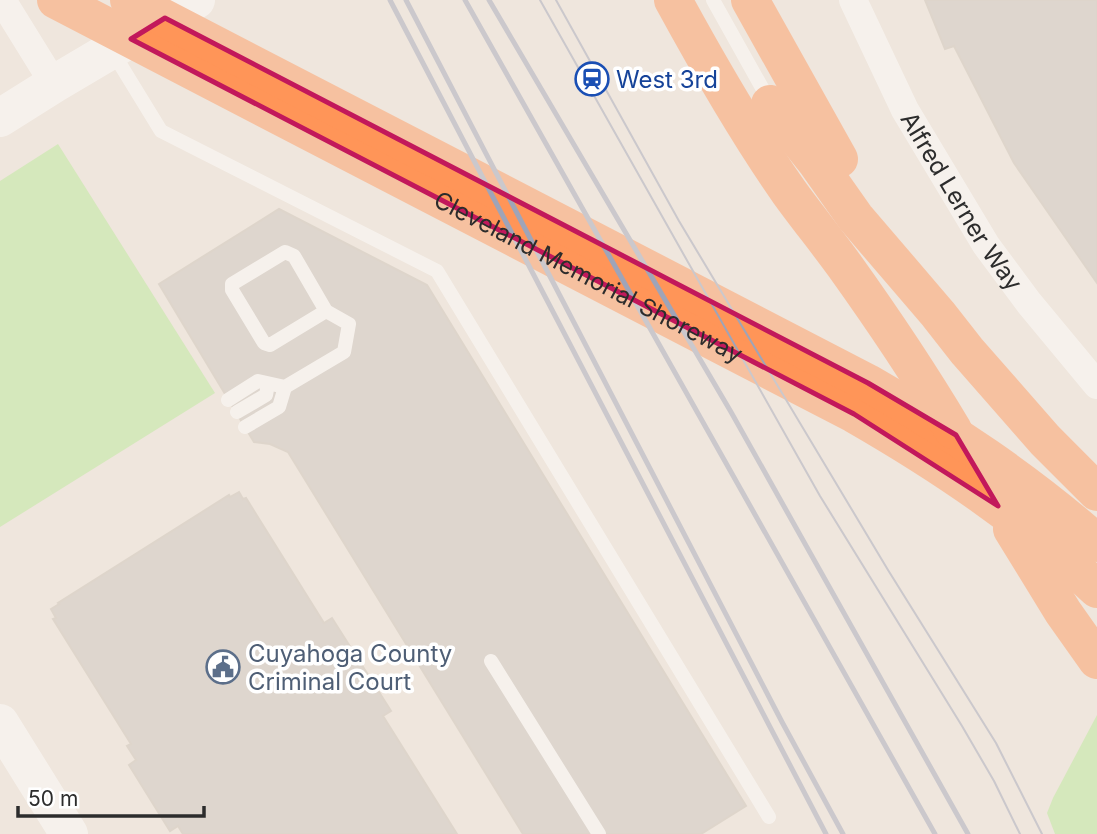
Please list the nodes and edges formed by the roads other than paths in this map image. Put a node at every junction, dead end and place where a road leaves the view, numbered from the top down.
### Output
1 (2, 0) edge
2 (56, 0) edge
3 (129, 0) edge
4 (196, 0) edge
5 (673, 0) edge
6 (713, 0) edge
7 (750, 0) edge
8 (852, 0) edge
9 (111, 50) junction
10 (54, 84) junction
11 (770, 104) junction
12 (0, 118) edge
13 (326, 311) junction
14 (938, 314) junction
15 (921, 377) junction
16 (1097, 385) edge
17 (285, 387) junction
18 (232, 406) dead end
19 (246, 427) dead end
20 (1097, 492) edge
21 (1097, 543) edge
22 (1094, 585) edge
23 (1097, 660) edge
24 (491, 661) dead end
25 (0, 723) edge
26 (769, 817) dead end
27 (69, 834) edge
28 (599, 834) edge

1 - 10 street
2 - 22 highway, Cleveland Memorial Shoreway
3 - 21 highway, Cleveland Memorial Shoreway
4 - 9 street
5 - 15 highway
6 - 11 lane
7 - 14 highway
8 - 16 street, Alfred Lerner Way
9 - 10 street
9 - 26 lane
10 - 12 street
11 - 14 highway
11 - 15 highway
13 - 13 lane
13 - 17 lane
14 - 20 highway
15 - 23 highway
17 - 18 lane
17 - 19 lane
24 - 28 lane
25 - 27 street

